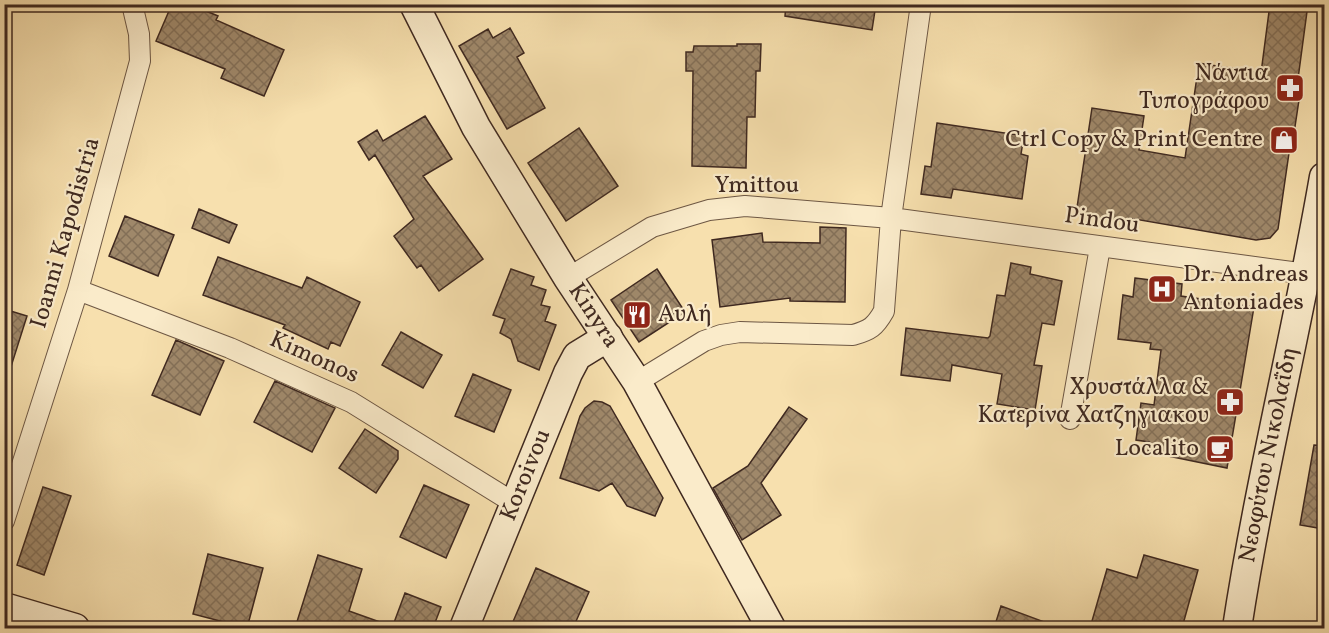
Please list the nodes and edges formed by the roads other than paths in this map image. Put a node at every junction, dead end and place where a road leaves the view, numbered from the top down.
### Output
1 (132, 4) edge
2 (414, 4) edge
3 (921, 4) edge
4 (1324, 177) edge
5 (891, 218) junction
6 (1100, 246) junction
7 (1307, 274) junction
8 (568, 278) junction
9 (78, 290) junction
10 (608, 337) junction
11 (637, 382) junction
12 (1070, 419) dead end
13 (514, 503) junction
14 (4, 521) edge
15 (4, 607) edge
16 (75, 628) edge
17 (464, 628) edge
18 (771, 628) edge
19 (1236, 628) edge

1 - 9 street, Ioanni Kapodistria
2 - 8 street, Kinyra
3 - 5 street
4 - 7 street, Νεοφύτου Νικολαΐδη
5 - 6 street, Pindou
5 - 8 street, Ymittou
5 - 11 street
6 - 7 street, Pindou
6 - 12 street
7 - 19 street, Νεοφύτου Νικολαΐδη
8 - 10 street, Kinyra
9 - 13 street, Kimonos
9 - 14 street, Ioanni Kapodistria
10 - 11 street, Kinyra
10 - 13 street, Koroivou
11 - 18 street, Kinyra
13 - 17 street, Koroivou
15 - 16 street

